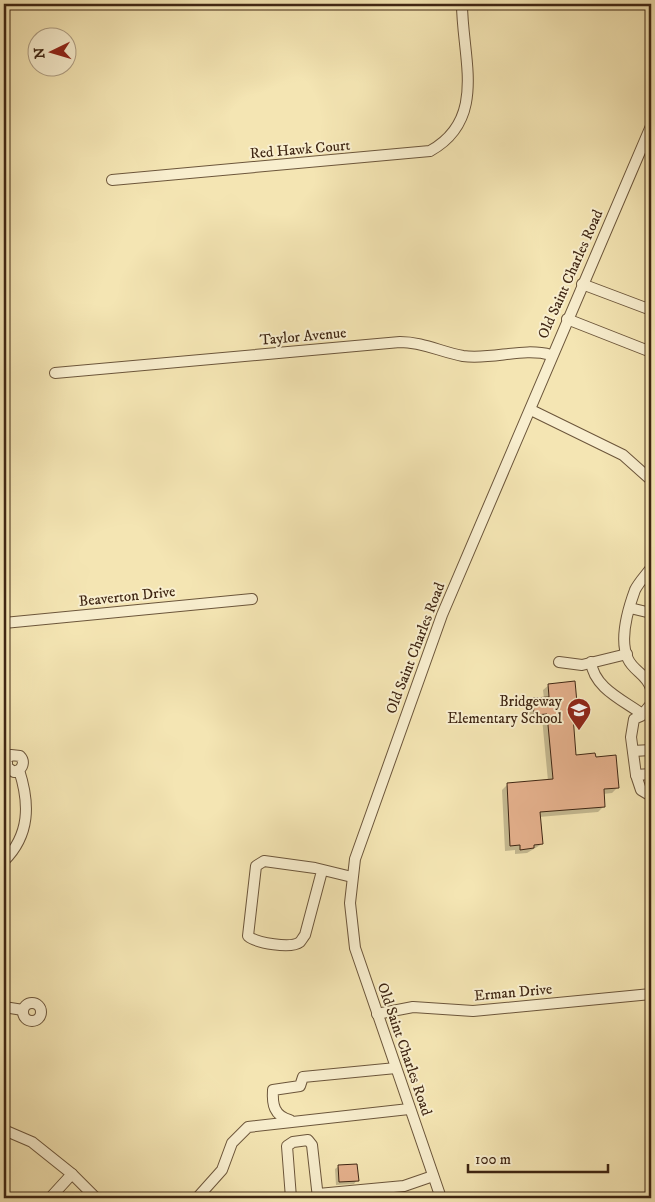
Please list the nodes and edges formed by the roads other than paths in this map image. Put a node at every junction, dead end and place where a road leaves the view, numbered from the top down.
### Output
1 (462, 4) edge
2 (651, 126) edge
3 (112, 180) dead end
4 (582, 284) junction
5 (651, 310) edge
6 (567, 319) junction
7 (651, 352) edge
8 (551, 355) junction
9 (55, 373) dead end
10 (531, 410) junction
11 (651, 480) edge
12 (651, 568) edge
13 (252, 599) dead end
14 (630, 608) junction
15 (651, 613) edge
16 (4, 623) edge
17 (627, 654) junction
18 (559, 662) dead end
19 (591, 662) junction
20 (651, 689) edge
21 (651, 704) edge
22 (638, 717) junction
23 (651, 750) edge
24 (633, 751) junction
25 (19, 770) dead end
26 (651, 774) edge
27 (636, 775) junction
28 (651, 796) edge
29 (4, 861) edge
30 (322, 871) junction
31 (352, 877) junction
32 (651, 994) edge
33 (4, 1007) edge
34 (23, 1010) dead end
35 (377, 1014) junction
36 (396, 1068) junction
37 (409, 1109) junction
38 (295, 1121) junction
39 (4, 1130) edge
40 (72, 1174) junction
41 (433, 1176) junction
42 (200, 1196) edge
43 (318, 1196) edge
44 (50, 1198) edge
45 (96, 1198) edge
46 (291, 1198) edge
47 (441, 1198) edge

1 - 3 street, Red Hawk Court
2 - 4 street, Old Saint Charles Road
4 - 5 street
4 - 6 street, Old Saint Charles Road
6 - 7 street
6 - 8 street, Old Saint Charles Road
8 - 9 street, Taylor Avenue
8 - 10 street, Old Saint Charles Road
10 - 11 street
10 - 31 street, Old Saint Charles Road
12 - 14 street
13 - 16 street, Beaverton Drive
14 - 15 street
14 - 17 street
17 - 19 street
17 - 20 street
18 - 19 street
19 - 22 street
21 - 22 street
22 - 24 street
23 - 24 street
24 - 27 street
25 - 29 street
26 - 27 street
27 - 28 street
30 - 30 street
30 - 31 street
31 - 35 street, Old Saint Charles Road
32 - 35 street, Erman Drive
33 - 34 street
35 - 36 street, Old Saint Charles Road
36 - 37 street, Old Saint Charles Road
36 - 38 street
37 - 38 street
37 - 41 street, Old Saint Charles Road
38 - 42 street
39 - 40 street
40 - 44 street
40 - 45 street
41 - 43 street
41 - 47 street, Old Saint Charles Road
43 - 46 street

